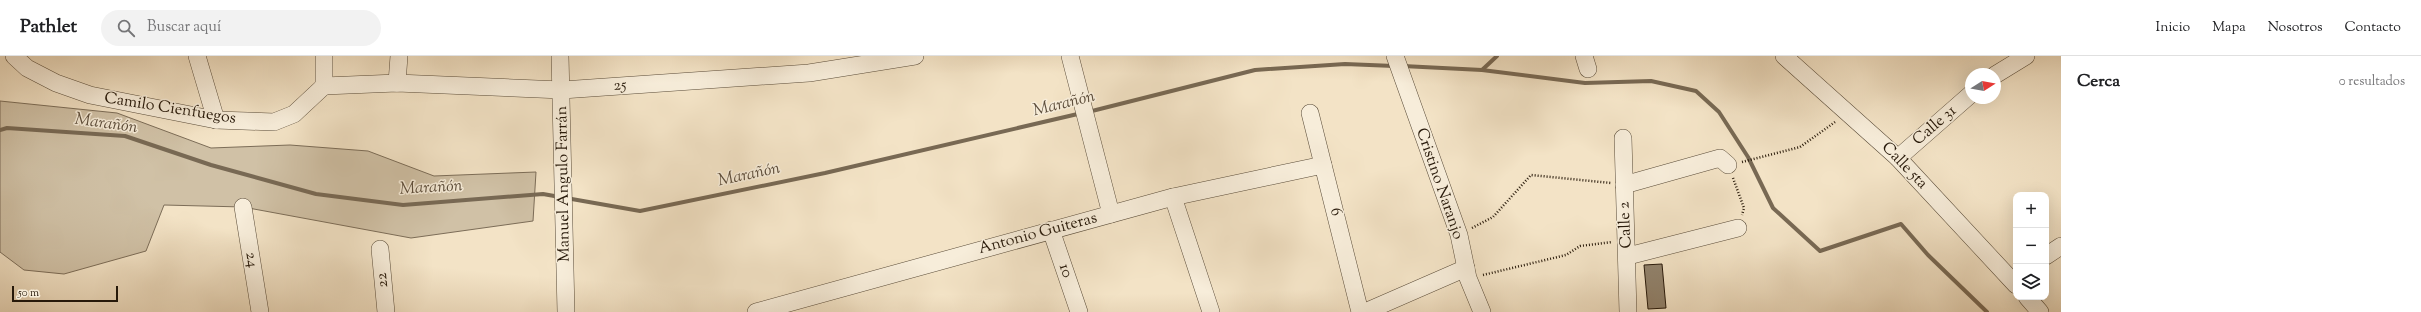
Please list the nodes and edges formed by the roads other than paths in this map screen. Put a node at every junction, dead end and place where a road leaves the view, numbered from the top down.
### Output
1 (14, 56) edge
2 (197, 56) edge
3 (324, 56) edge
4 (399, 56) edge
5 (560, 56) edge
6 (915, 56) edge
7 (1070, 56) edge
8 (1395, 56) edge
9 (1784, 56) edge
10 (2026, 56) edge
11 (2001, 71) edge
12 (397, 83) junction
13 (324, 86) junction
14 (562, 90) junction
15 (1965, 99) edge
16 (1310, 113) dead end
17 (216, 120) junction
18 (1623, 138) dead end
19 (1898, 158) junction
20 (1733, 164) road end
21 (1323, 165) junction
22 (1624, 185) junction
23 (1173, 197) junction
24 (243, 207) dead end
25 (1111, 214) junction
26 (1738, 228) road end
27 (1051, 230) junction
28 (2061, 246) edge
29 (1627, 248) junction
30 (380, 249) dead end
31 (2049, 254) edge
32 (1467, 273) junction
33 (2013, 280) edge
34 (2029, 300) edge
35 (802, 306) edge
36 (260, 312) edge
37 (386, 312) edge
38 (566, 312) edge
39 (756, 312) edge
40 (1078, 312) edge
41 (1211, 312) edge
42 (1360, 312) edge
43 (1365, 312) edge
44 (1482, 312) edge
45 (1628, 312) edge
46 (2040, 312) edge

1 - 17 street, Camilo Cienfuegos
2 - 17 street
3 - 13 street
4 - 12 street
5 - 14 street, Manuel Angulo Farrán
6 - 14 street, 25
7 - 25 street
8 - 32 street, Cristino Naranjo
9 - 19 street, Calle 5ta
10 - 11 street
12 - 13 street, 25
12 - 14 street, 25
13 - 17 street, Camilo Cienfuegos
14 - 38 street, Manuel Angulo Farrán
15 - 19 street, Calle 31
16 - 21 street, 6
18 - 22 street, Calle 2
19 - 33 street, Calle 5ta
20 - 22 street
21 - 23 street, Antonio Guiteras
21 - 42 street, 6
22 - 29 street, Calle 2
23 - 25 street, Antonio Guiteras
23 - 41 street
24 - 36 street, 24
25 - 27 street, Antonio Guiteras
26 - 29 street
27 - 35 street, Antonio Guiteras
27 - 40 street, 10
28 - 31 street
29 - 45 street, Calle 2
30 - 37 street, 22
32 - 43 street
32 - 44 street, Cristino Naranjo
34 - 46 street
35 - 39 street, Antonio Guiteras

